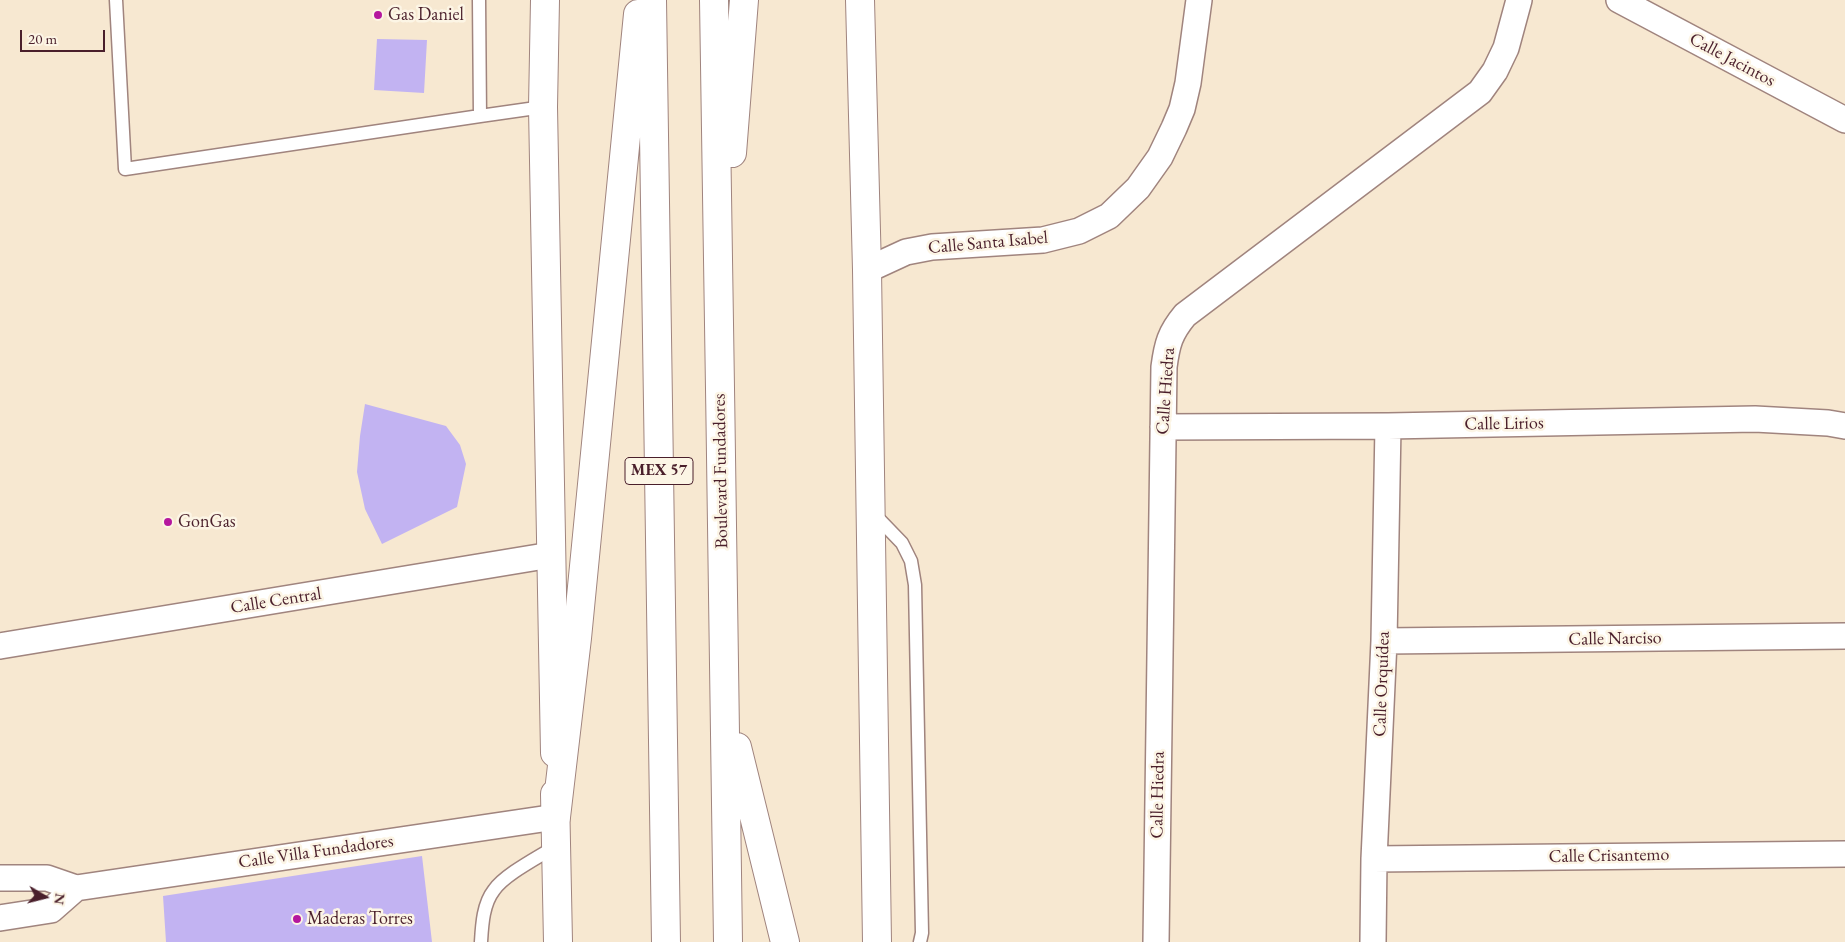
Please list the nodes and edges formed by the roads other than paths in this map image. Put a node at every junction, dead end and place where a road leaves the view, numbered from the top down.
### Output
1 (116, 0) edge
2 (479, 0) edge
3 (545, 0) edge
4 (640, 0) edge
5 (652, 0) edge
6 (714, 0) edge
7 (744, 0) edge
8 (860, 0) edge
9 (1199, 0) edge
10 (1519, 0) edge
11 (1619, 0) edge
12 (543, 107) junction
13 (480, 116) junction
14 (1845, 120) edge
15 (867, 270) junction
16 (718, 347) junction
17 (1388, 426) junction
18 (1845, 426) edge
19 (1163, 427) junction
20 (870, 510) junction
21 (552, 555) junction
22 (1845, 636) edge
23 (1384, 641) junction
24 (0, 646) edge
25 (725, 695) junction
26 (556, 817) junction
27 (556, 846) junction
28 (1845, 854) edge
29 (1374, 859) junction
30 (0, 878) edge
31 (76, 888) junction
32 (0, 918) edge
33 (481, 942) edge
34 (558, 942) edge
35 (666, 942) edge
36 (728, 942) edge
37 (785, 942) edge
38 (877, 942) edge
39 (920, 942) edge
40 (1156, 942) edge
41 (1372, 942) edge

1 - 13 lane
2 - 13 lane
3 - 12 main road
4 - 26 main road
5 - 35 main road, MEX 57
6 - 16 main road, Boulevard Fundadores
7 - 16 main road
8 - 15 main road
9 - 15 street, Calle Santa Isabel
10 - 19 street, Calle Hiedra
11 - 14 street, Calle Jacintos
12 - 13 lane
12 - 21 main road
15 - 20 main road
16 - 25 main road, Boulevard Fundadores
17 - 18 street, Calle Lirios
17 - 19 street, Calle Lirios
17 - 23 street, Calle Orquídea
19 - 40 street, Calle Hiedra
20 - 38 main road
20 - 39 lane
21 - 24 street, Calle Central
21 - 26 main road
22 - 23 street, Calle Narciso
23 - 29 street, Calle Orquídea
25 - 36 main road, Boulevard Fundadores
25 - 37 main road
26 - 27 main road
26 - 31 street, Calle Villa Fundadores
27 - 33 lane
27 - 34 main road
28 - 29 street, Calle Crisantemo
29 - 41 street, Calle Orquídea
30 - 31 street, Calle Villa Fundadores
31 - 32 street

